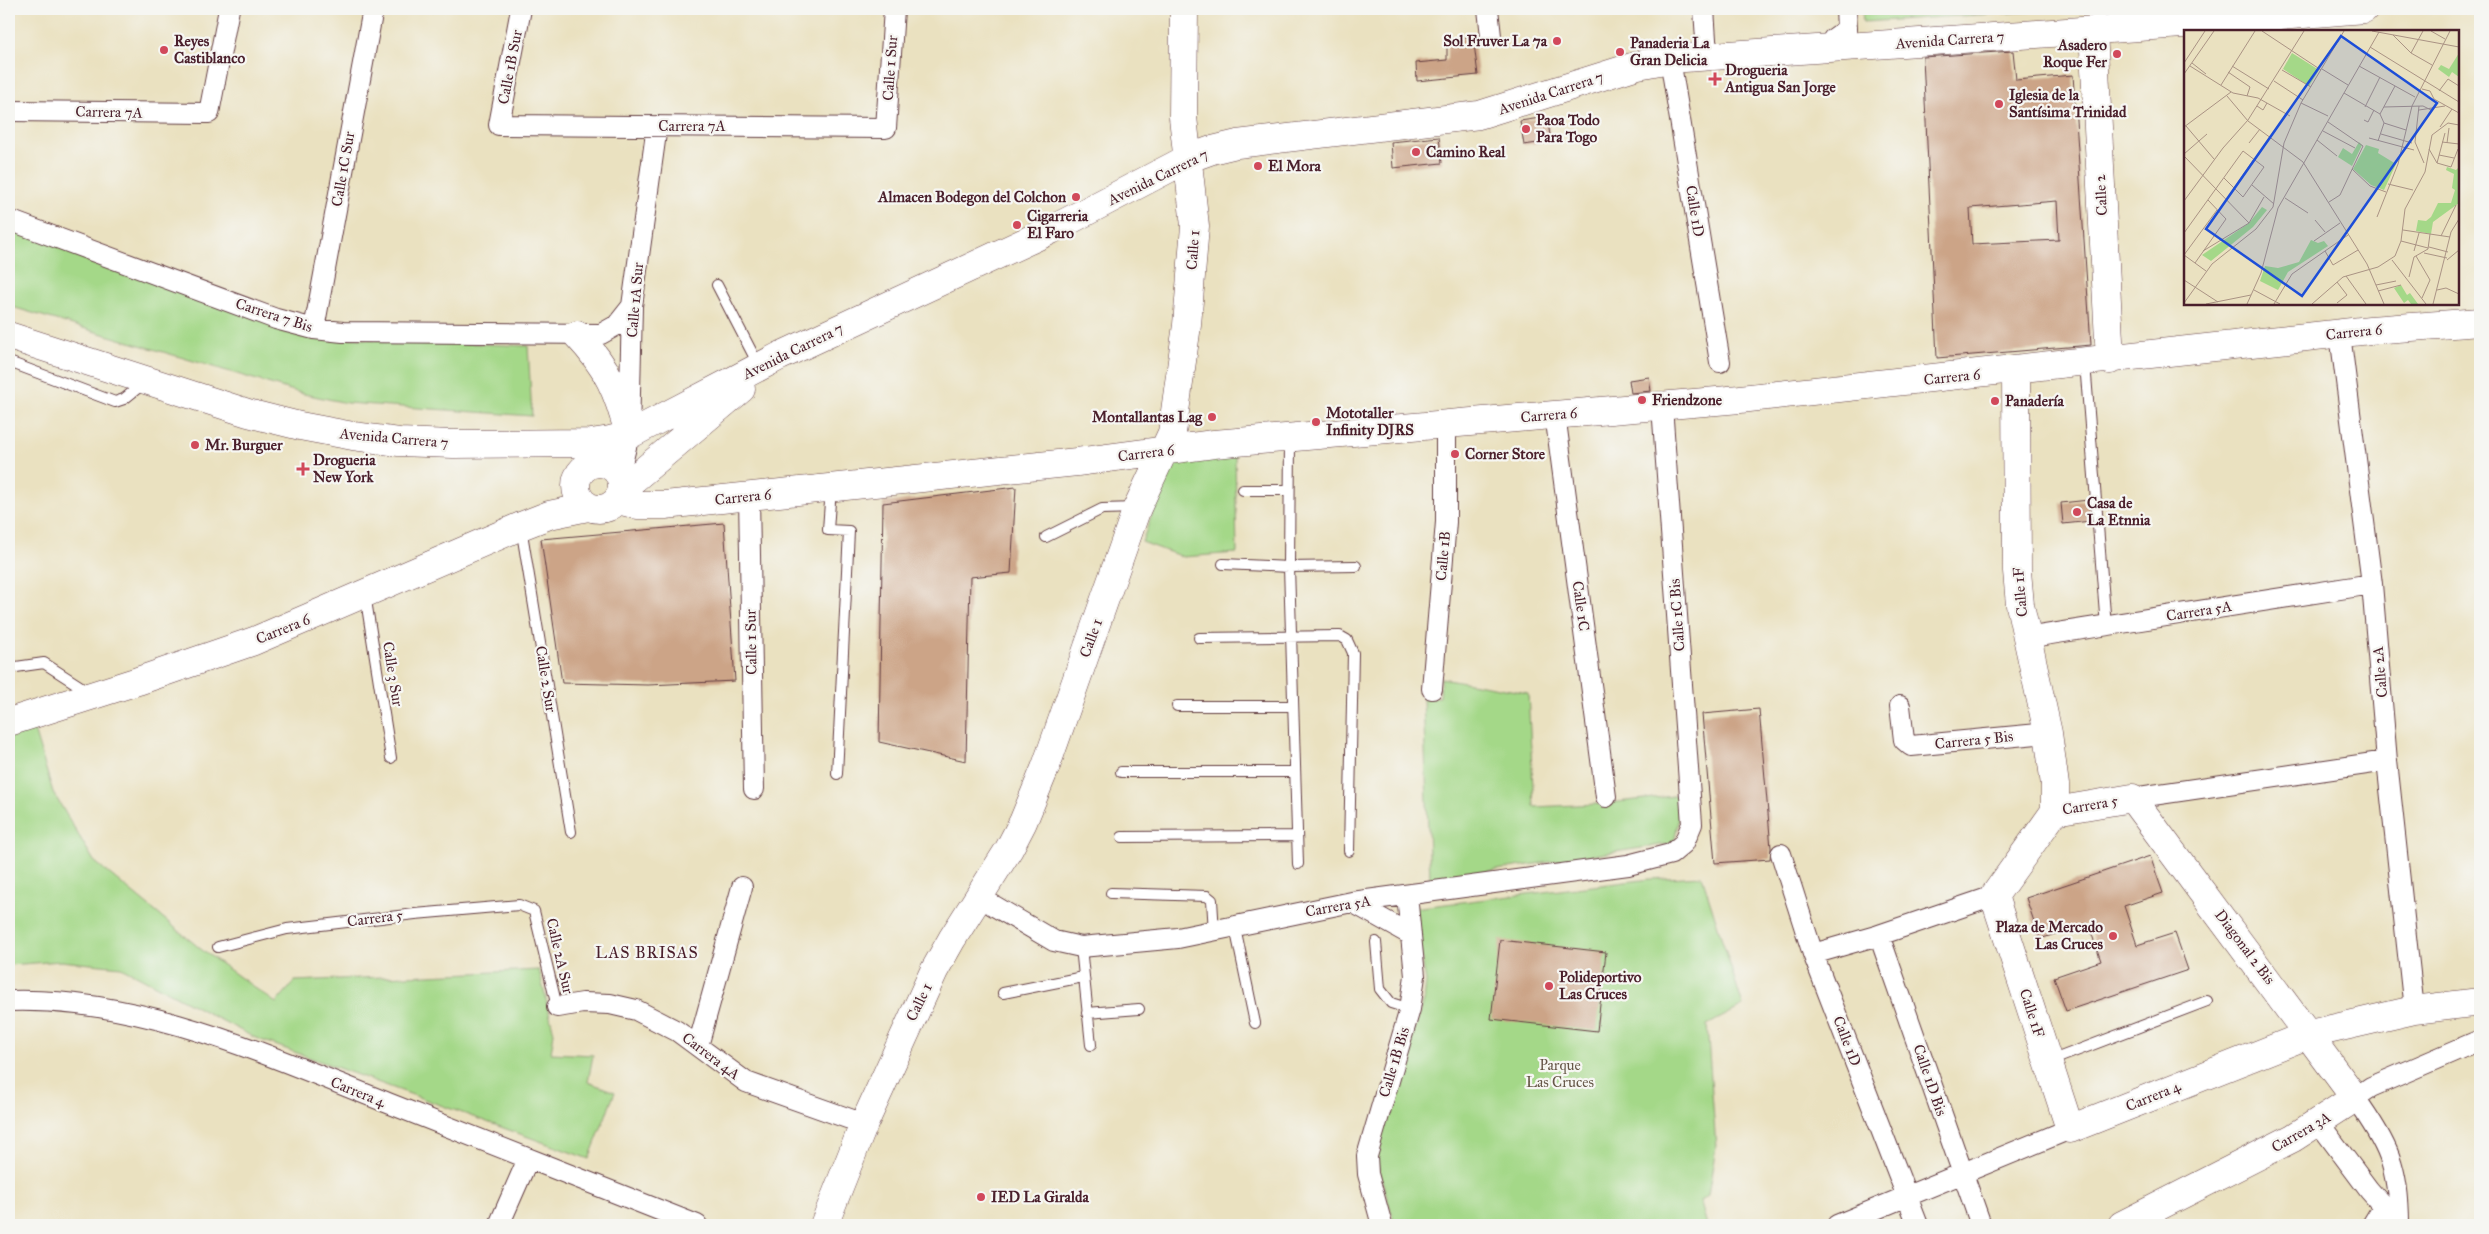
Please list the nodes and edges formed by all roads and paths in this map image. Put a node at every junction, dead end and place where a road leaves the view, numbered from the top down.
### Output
1 (229, 9) edge
2 (373, 9) edge
3 (521, 9) edge
4 (894, 9) edge
5 (1184, 9) edge
6 (1488, 9) edge
7 (1704, 9) edge
8 (1846, 9) edge
9 (2364, 9) edge
10 (2196, 16) edge
11 (2078, 24) edge
12 (1491, 36) dead end
13 (1855, 38) junction
14 (1706, 55) junction
15 (1670, 59) junction
16 (9, 111) edge
17 (499, 125) joint
18 (658, 126) junction
19 (886, 128) joint
20 (1187, 159) junction
21 (9, 220) edge
22 (717, 285) dead end
23 (632, 306) junction
24 (2480, 322) edge
25 (314, 329) junction
26 (2340, 334) junction
27 (577, 335) junction
28 (9, 336) edge
29 (770, 361) junction
30 (2097, 361) junction
31 (9, 362) edge
32 (1720, 362) dead end
33 (2016, 370) junction
34 (147, 381) junction
35 (1662, 406) junction
36 (1555, 414) junction
37 (1446, 423) junction
38 (629, 435) junction
39 (1290, 438) junction
40 (557, 444) junction
41 (1164, 451) junction
42 (620, 488) junction
43 (831, 488) junction
44 (581, 490) junction
45 (1243, 490) dead end
46 (1290, 490) junction
47 (749, 496) junction
48 (1137, 508) junction
49 (521, 526) junction
50 (1046, 537) dead end
51 (1223, 564) dead end
52 (1356, 566) dead end
53 (1289, 567) junction
54 (2372, 584) junction
55 (365, 594) junction
56 (2106, 626) junction
57 (1291, 637) junction
58 (1199, 638) dead end
59 (2025, 638) junction
60 (9, 668) edge
61 (1432, 689) dead end
62 (94, 696) junction
63 (1177, 706) dead end
64 (1293, 706) junction
65 (1900, 706) dead end
66 (9, 722) edge
67 (2048, 733) junction
68 (391, 758) dead end
69 (2387, 761) junction
70 (1121, 772) dead end
71 (1295, 772) junction
72 (837, 774) dead end
73 (754, 789) dead end
74 (1606, 797) dead end
75 (2132, 798) junction
76 (2055, 810) junction
77 (1692, 824) joint
78 (571, 832) dead end
79 (1297, 836) junction
80 (1122, 837) dead end
81 (1350, 851) dead end
82 (1781, 854) dead end
83 (1298, 864) dead end
84 (742, 887) dead end
85 (1111, 892) dead end
86 (1407, 895) junction
87 (1994, 896) junction
88 (979, 897) junction
89 (1352, 902) junction
90 (534, 911) joint
91 (1236, 927) junction
92 (1214, 932) junction
93 (1411, 935) junction
94 (1879, 936) junction
95 (1376, 942) dead end
96 (218, 947) dead end
97 (1081, 947) junction
98 (1812, 954) junction
99 (1084, 977) junction
100 (1003, 993) dead end
101 (9, 1001) edge
102 (2207, 1001) dead end
103 (2480, 1002) edge
104 (557, 1007) joint
105 (1139, 1009) dead end
106 (1410, 1009) junction
107 (2414, 1010) junction
108 (1087, 1014) junction
109 (1255, 1024) dead end
110 (2310, 1034) junction
111 (2480, 1040) edge
112 (1091, 1044) dead end
113 (698, 1046) junction
114 (2049, 1062) junction
115 (2355, 1098) junction
116 (2319, 1123) junction
117 (864, 1124) junction
118 (2070, 1129) junction
119 (528, 1158) junction
120 (1963, 1174) junction
121 (1908, 1197) junction
122 (2383, 1207) junction
123 (499, 1225) edge
124 (697, 1225) edge
125 (824, 1225) edge
126 (1382, 1225) edge
127 (1837, 1225) edge
128 (1918, 1225) edge
129 (1981, 1225) edge
130 (2122, 1225) edge
131 (2372, 1225) edge
132 (2399, 1225) edge

1 - 16 street, Carrera 7A
2 - 25 street, Calle 1C Sur
3 - 17 street, Calle 1B Sur
4 - 19 street, Calle 1 Sur
5 - 20 street, Calle 1
6 - 12 street
7 - 14 street
8 - 13 street
9 - 10 street, Avenida Carrera 7
10 - 11 street, Avenida Carrera 7
11 - 13 street, Avenida Carrera 7
11 - 30 street, Calle 2
13 - 14 street, Avenida Carrera 7
14 - 15 street, Avenida Carrera 7
15 - 20 street, Avenida Carrera 7
15 - 32 street, Calle 1D
17 - 18 street, Carrera 7A
18 - 19 street, Carrera 7A
18 - 23 street, Calle 1A Sur
20 - 29 street, Avenida Carrera 7
20 - 41 street, Calle 1
21 - 25 street, Carrera 7 Bis
22 - 29 lane
23 - 27 street, Carrera 7 Bis
23 - 38 street, Calle 1A Sur
24 - 26 street, Carrera 6
25 - 27 street, Carrera 7 Bis
26 - 30 street, Carrera 6
26 - 54 street, Calle 2A
27 - 38 street
28 - 34 street, Avenida Carrera 7
29 - 38 street, Avenida Carrera 7
29 - 42 street
30 - 33 street, Carrera 6
30 - 56 lane, Calle 2
31 - 34 lane
33 - 35 street, Carrera 6
33 - 59 street, Calle 1F
34 - 40 street, Avenida Carrera 7
35 - 36 street, Carrera 6
35 - 77 street, Calle 1C Bis
36 - 37 street, Carrera 6
36 - 74 street, Calle 1C
37 - 39 street, Carrera 6
37 - 61 street, Calle 1B
38 - 40 street, Avenida Carrera 7
38 - 42 street, Calle 1A Sur
39 - 41 street, Carrera 6
39 - 46 lane
40 - 44 street
41 - 43 street, Carrera 6
41 - 48 street, Calle 1
42 - 44 street
42 - 44 street
42 - 47 street, Carrera 6
43 - 47 street, Carrera 6
43 - 72 lane
44 - 49 street, Carrera 6
45 - 46 lane
46 - 53 lane
47 - 73 street, Calle 1 Sur
48 - 50 lane
48 - 88 street, Calle 1
49 - 55 street, Carrera 6
49 - 78 lane, Calle 2 Sur
51 - 53 lane
52 - 53 lane
53 - 57 lane
54 - 56 street, Carrera 5A
54 - 69 street, Calle 2A
55 - 62 street, Carrera 6
55 - 68 lane, Calle 3 Sur
56 - 59 street, Carrera 5A
57 - 58 lane
57 - 64 lane
57 - 81 lane
59 - 67 street, Calle 1F
60 - 62 lane
62 - 66 street, Carrera 6
63 - 64 lane
64 - 71 lane
65 - 67 street, Carrera 5 Bis
67 - 76 street, Calle 1F
69 - 75 street, Carrera 5
69 - 107 street, Calle 2A
70 - 71 lane
71 - 79 lane
75 - 76 street, Carrera 5
75 - 110 street, Diagonal 2 Bis
76 - 87 street, Carrera 5
77 - 86 street, Carrera 5A
79 - 80 lane
79 - 83 lane
82 - 98 street, Calle 1D
84 - 113 street
85 - 92 lane
86 - 89 street, Carrera 5A
86 - 93 street, Calle 1B Bis
87 - 94 street
87 - 114 street, Calle 1F
88 - 97 street, Carrera 5A
88 - 117 street, Calle 1
89 - 91 street, Carrera 5A
89 - 93 street
90 - 96 lane, Carrera 5
90 - 104 lane, Calle 2A Sur
91 - 92 street, Carrera 5A
91 - 109 lane
92 - 97 street, Carrera 5A
93 - 106 street, Calle 1B Bis
94 - 98 street
94 - 120 street, Calle 1D Bis
95 - 106 lane
97 - 99 lane
98 - 121 street, Calle 1D
99 - 100 lane
99 - 108 lane
101 - 119 street, Carrera 4
102 - 114 lane
103 - 107 street, Carrera 4
104 - 113 street, Carrera 4A
105 - 108 lane
106 - 126 street, Calle 1B Bis
107 - 110 street, Carrera 4
108 - 112 lane
110 - 115 street, Diagonal 2 Bis
110 - 118 street, Carrera 4
111 - 115 street, Carrera 3A
113 - 117 street, Carrera 4A
114 - 118 street, Calle 1F
115 - 116 street, Carrera 3A
115 - 132 street
116 - 122 street
116 - 130 street, Carrera 3A
117 - 125 street, Calle 1
118 - 120 street, Carrera 4
119 - 123 street
119 - 124 street, Carrera 4
120 - 121 street, Carrera 4
120 - 129 street, Calle 1D Bis
121 - 127 street, Carrera 4
121 - 128 street, Calle 1D
122 - 131 street
122 - 132 street

